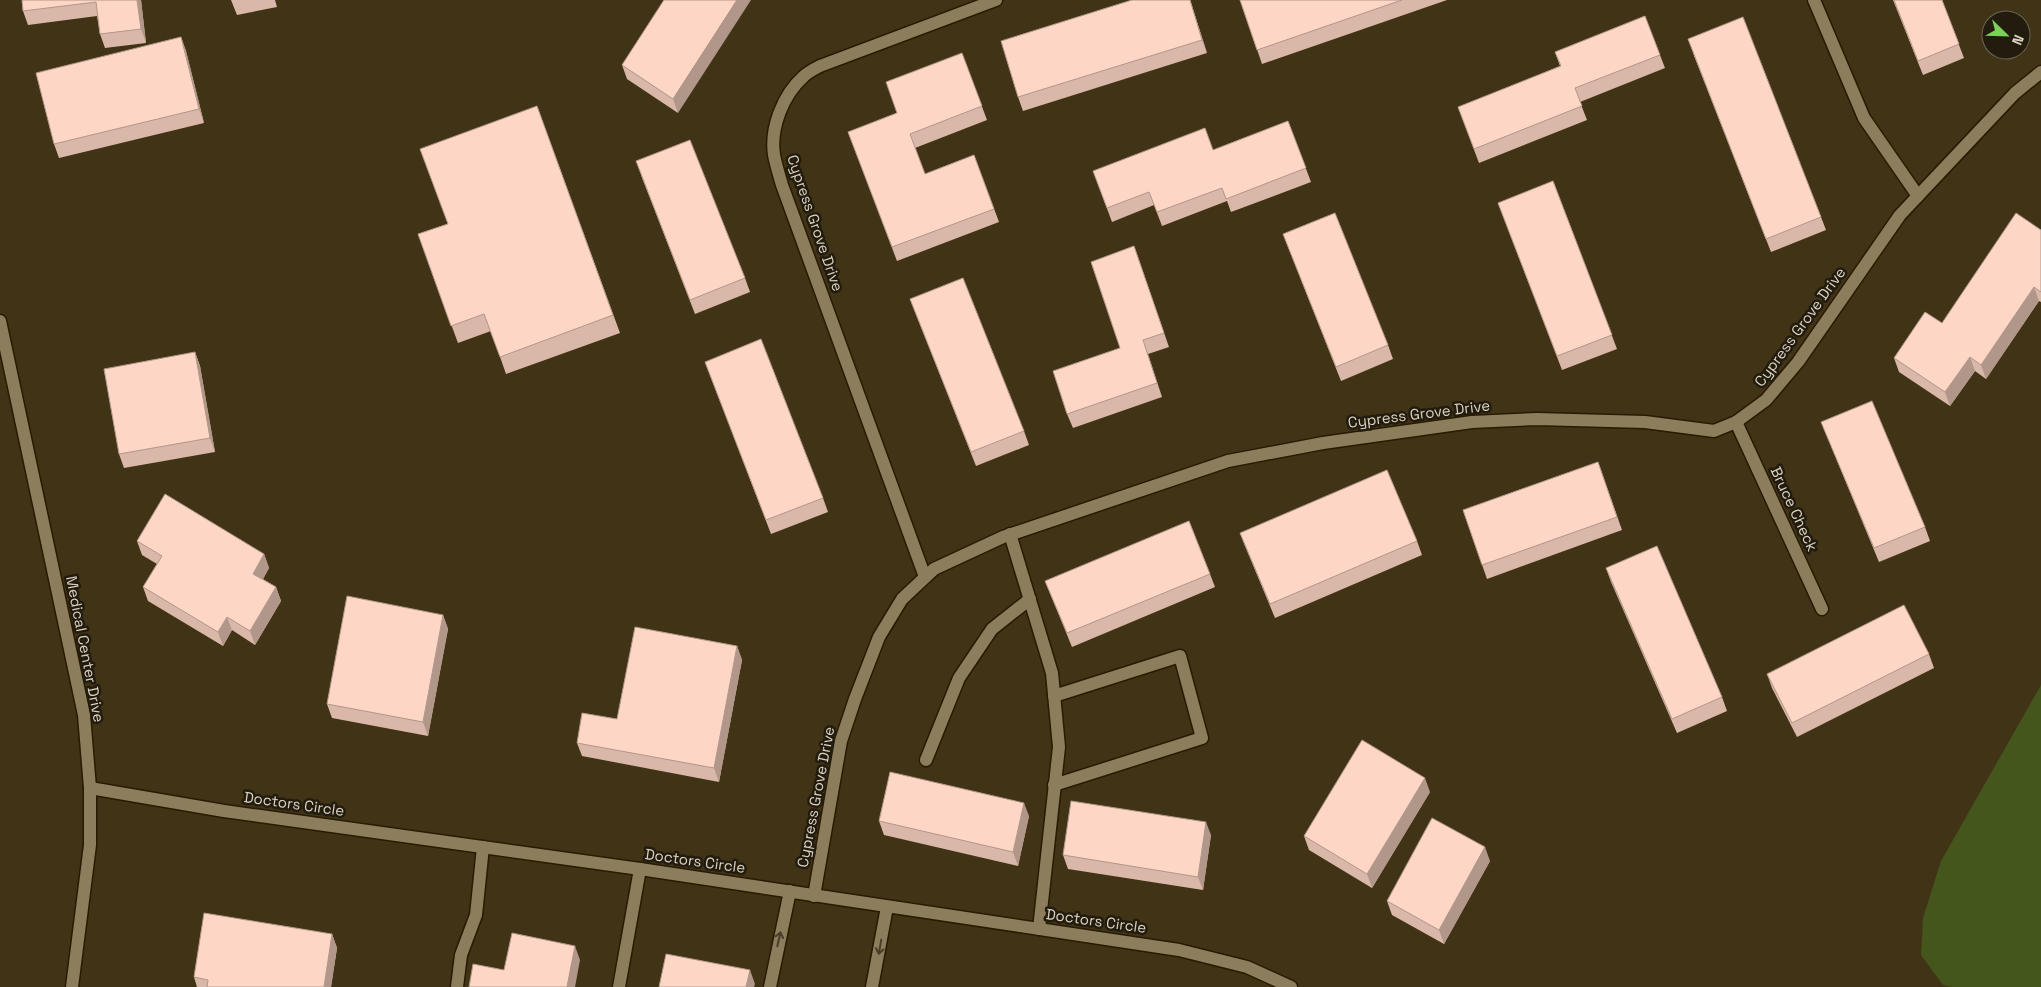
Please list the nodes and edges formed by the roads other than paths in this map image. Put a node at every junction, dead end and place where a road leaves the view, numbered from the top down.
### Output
1 (996, 0) edge
2 (1814, 0) edge
3 (2041, 72) edge
4 (1918, 196) junction
5 (0, 321) edge
6 (1736, 422) junction
7 (1010, 534) junction
8 (925, 578) junction
9 (1030, 599) junction
10 (1822, 609) dead end
11 (1054, 696) junction
12 (926, 760) dead end
13 (1054, 785) junction
14 (90, 788) junction
15 (483, 847) junction
16 (640, 869) junction
17 (790, 891) junction
18 (814, 896) junction
19 (887, 907) junction
20 (1039, 929) junction
21 (72, 987) edge
22 (457, 987) edge
23 (620, 987) edge
24 (770, 987) edge
25 (872, 987) edge
26 (1291, 987) edge

1 - 8 street, Cypress Grove Drive
2 - 4 street
3 - 4 street, Cypress Grove Drive
4 - 6 street, Cypress Grove Drive
5 - 14 street, Medical Center Drive
6 - 7 street, Cypress Grove Drive
6 - 10 street, Bruce Check
7 - 8 street, Cypress Grove Drive
7 - 9 street
8 - 18 street, Cypress Grove Drive
9 - 11 street
9 - 12 street
11 - 13 street
11 - 13 street
13 - 20 street
14 - 15 street, Doctors Circle
14 - 21 street, Medical Center Drive
15 - 16 street, Doctors Circle
15 - 22 street
16 - 17 street, Doctors Circle
16 - 23 street
17 - 18 street, Doctors Circle
24 -> 17 street
18 - 19 street, Doctors Circle
19 - 20 street, Doctors Circle
19 -> 25 street
20 - 26 street, Doctors Circle

